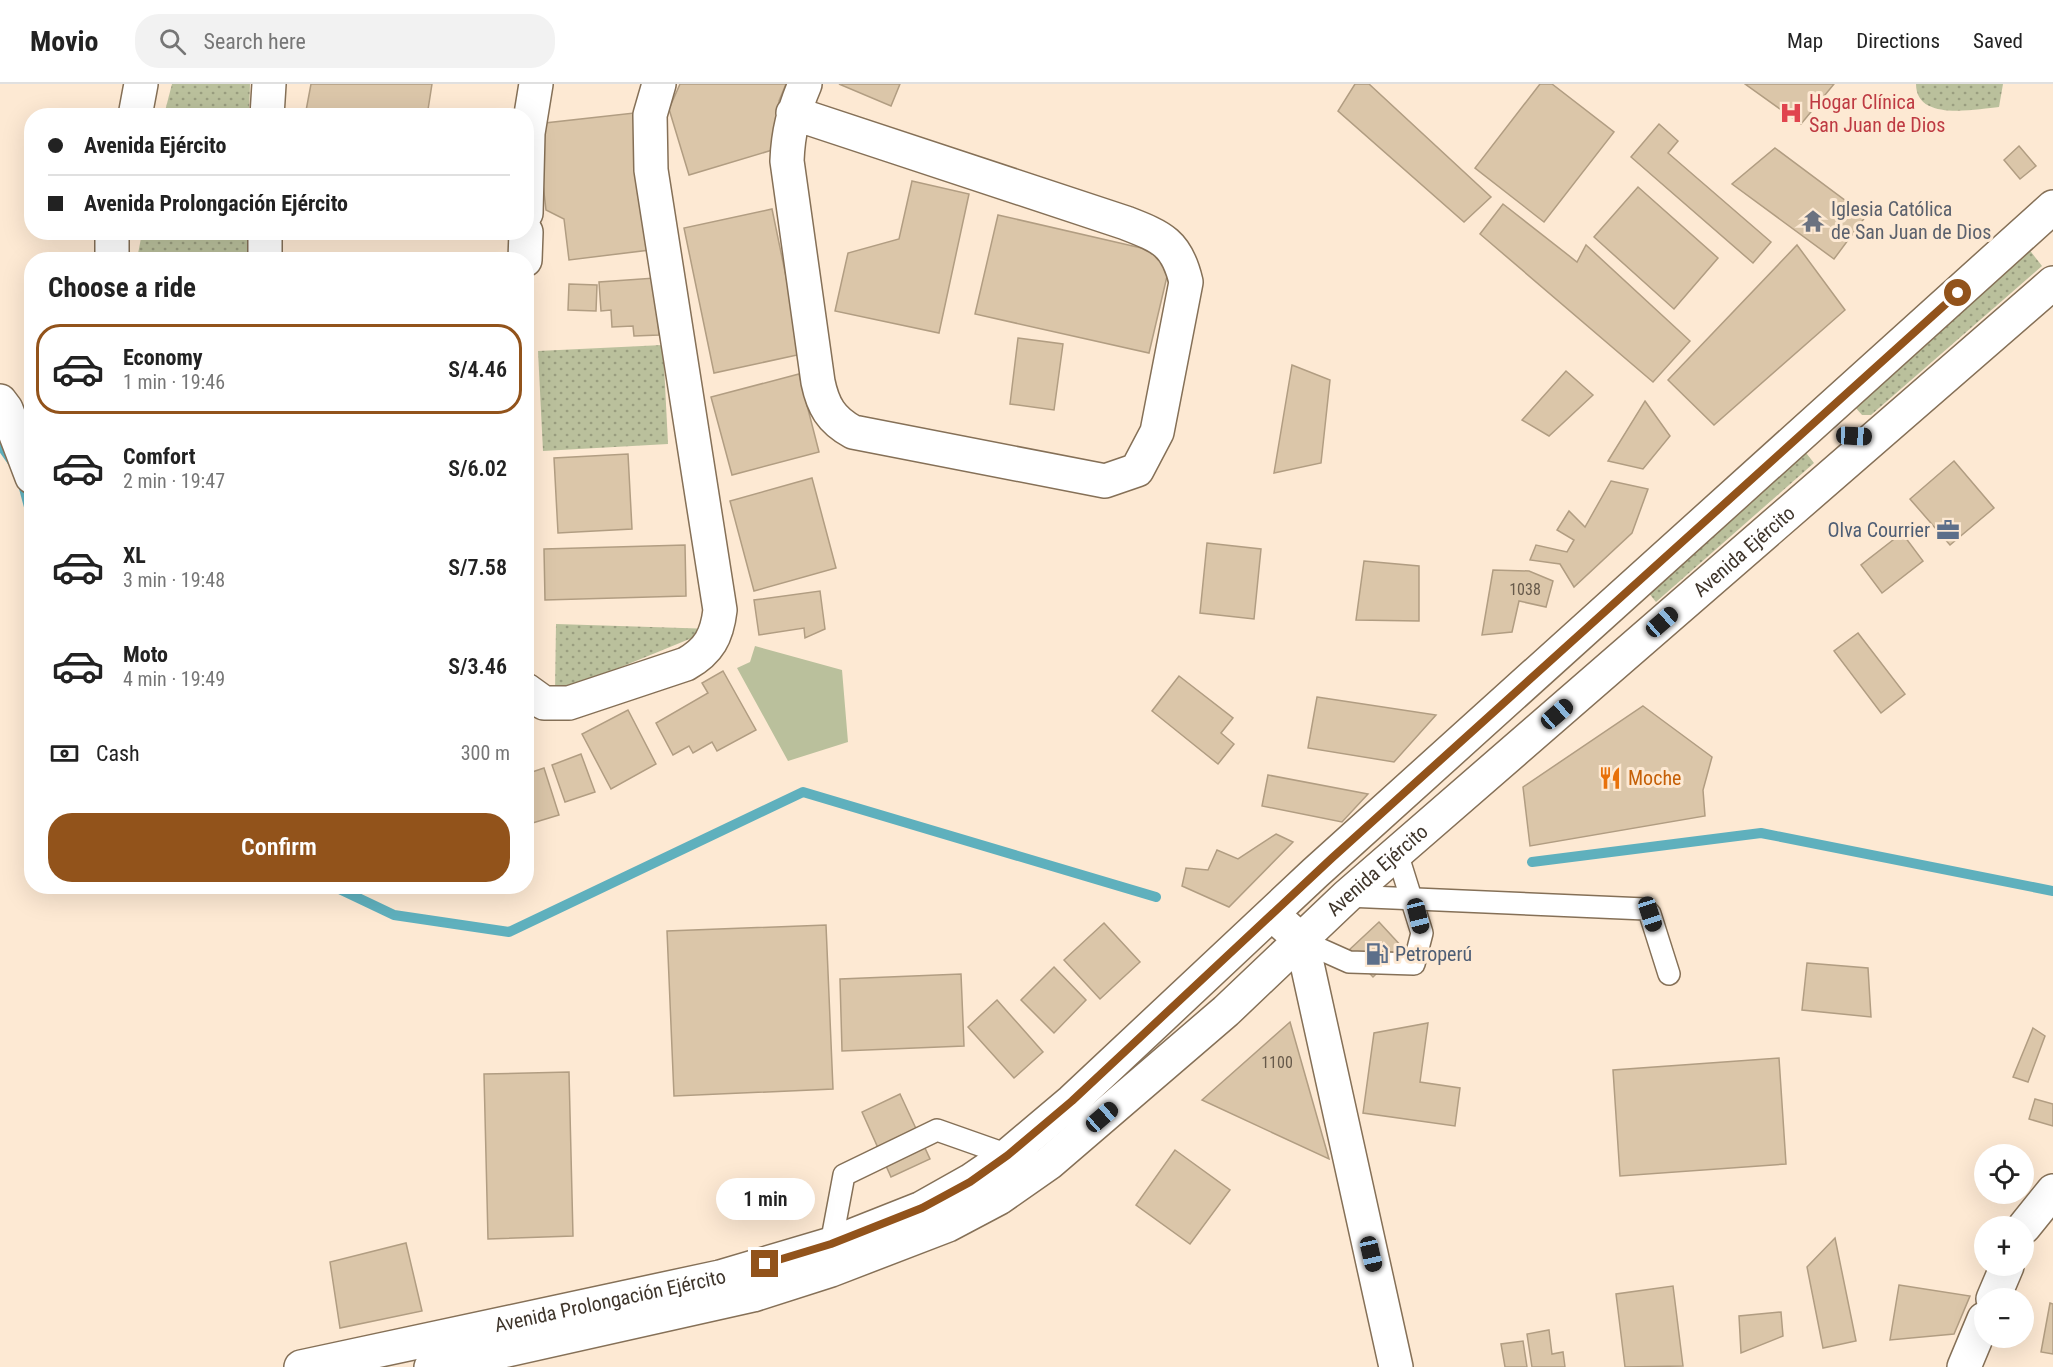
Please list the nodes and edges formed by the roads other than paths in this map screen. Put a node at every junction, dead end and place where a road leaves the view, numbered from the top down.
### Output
1 (141, 84) edge
2 (269, 84) edge
3 (536, 84) edge
4 (659, 84) edge
5 (799, 99) edge
6 (136, 108) edge
7 (268, 108) edge
8 (532, 108) edge
9 (2049, 218) edge
10 (2053, 282) edge
11 (1840, 399) junction
12 (0, 401) edge
13 (1873, 437) junction
14 (24, 456) edge
15 (534, 701) edge
16 (1397, 853) junction
17 (1347, 896) junction
18 (1414, 899) junction
19 (1272, 914) junction
20 (1302, 941) junction
21 (1670, 974) dead end
22 (1008, 1155) junction
23 (2053, 1191) edge
24 (2033, 1216) edge
25 (831, 1244) junction
26 (1974, 1343) edge
27 (301, 1367) edge
28 (430, 1367) edge
29 (1396, 1367) edge
30 (1964, 1367) edge

1 - 6 main road
2 - 7 main road
3 - 8 main road
4 - 15 main road
5 - 5 main road
9 - 11 main road, Avenida Ejército
10 - 13 main road, Avenida Ejército
11 - 13 main road
11 - 19 main road, Avenida Ejército
12 - 14 main road
13 - 16 main road, Avenida Ejército
16 - 17 main road, Avenida Ejército
16 - 18 lane
17 - 18 lane
17 - 20 main road, Avenida Ejército
18 - 20 lane
18 - 21 lane
19 - 20 main road
19 - 22 main road, Avenida Prolongación Ejército
20 - 28 main road, Avenida Prolongación Ejército
20 - 29 main road
22 - 25 main road, Avenida Prolongación Ejército
22 - 25 lane
23 - 24 main road
25 - 27 main road, Avenida Prolongación Ejército
26 - 30 main road

